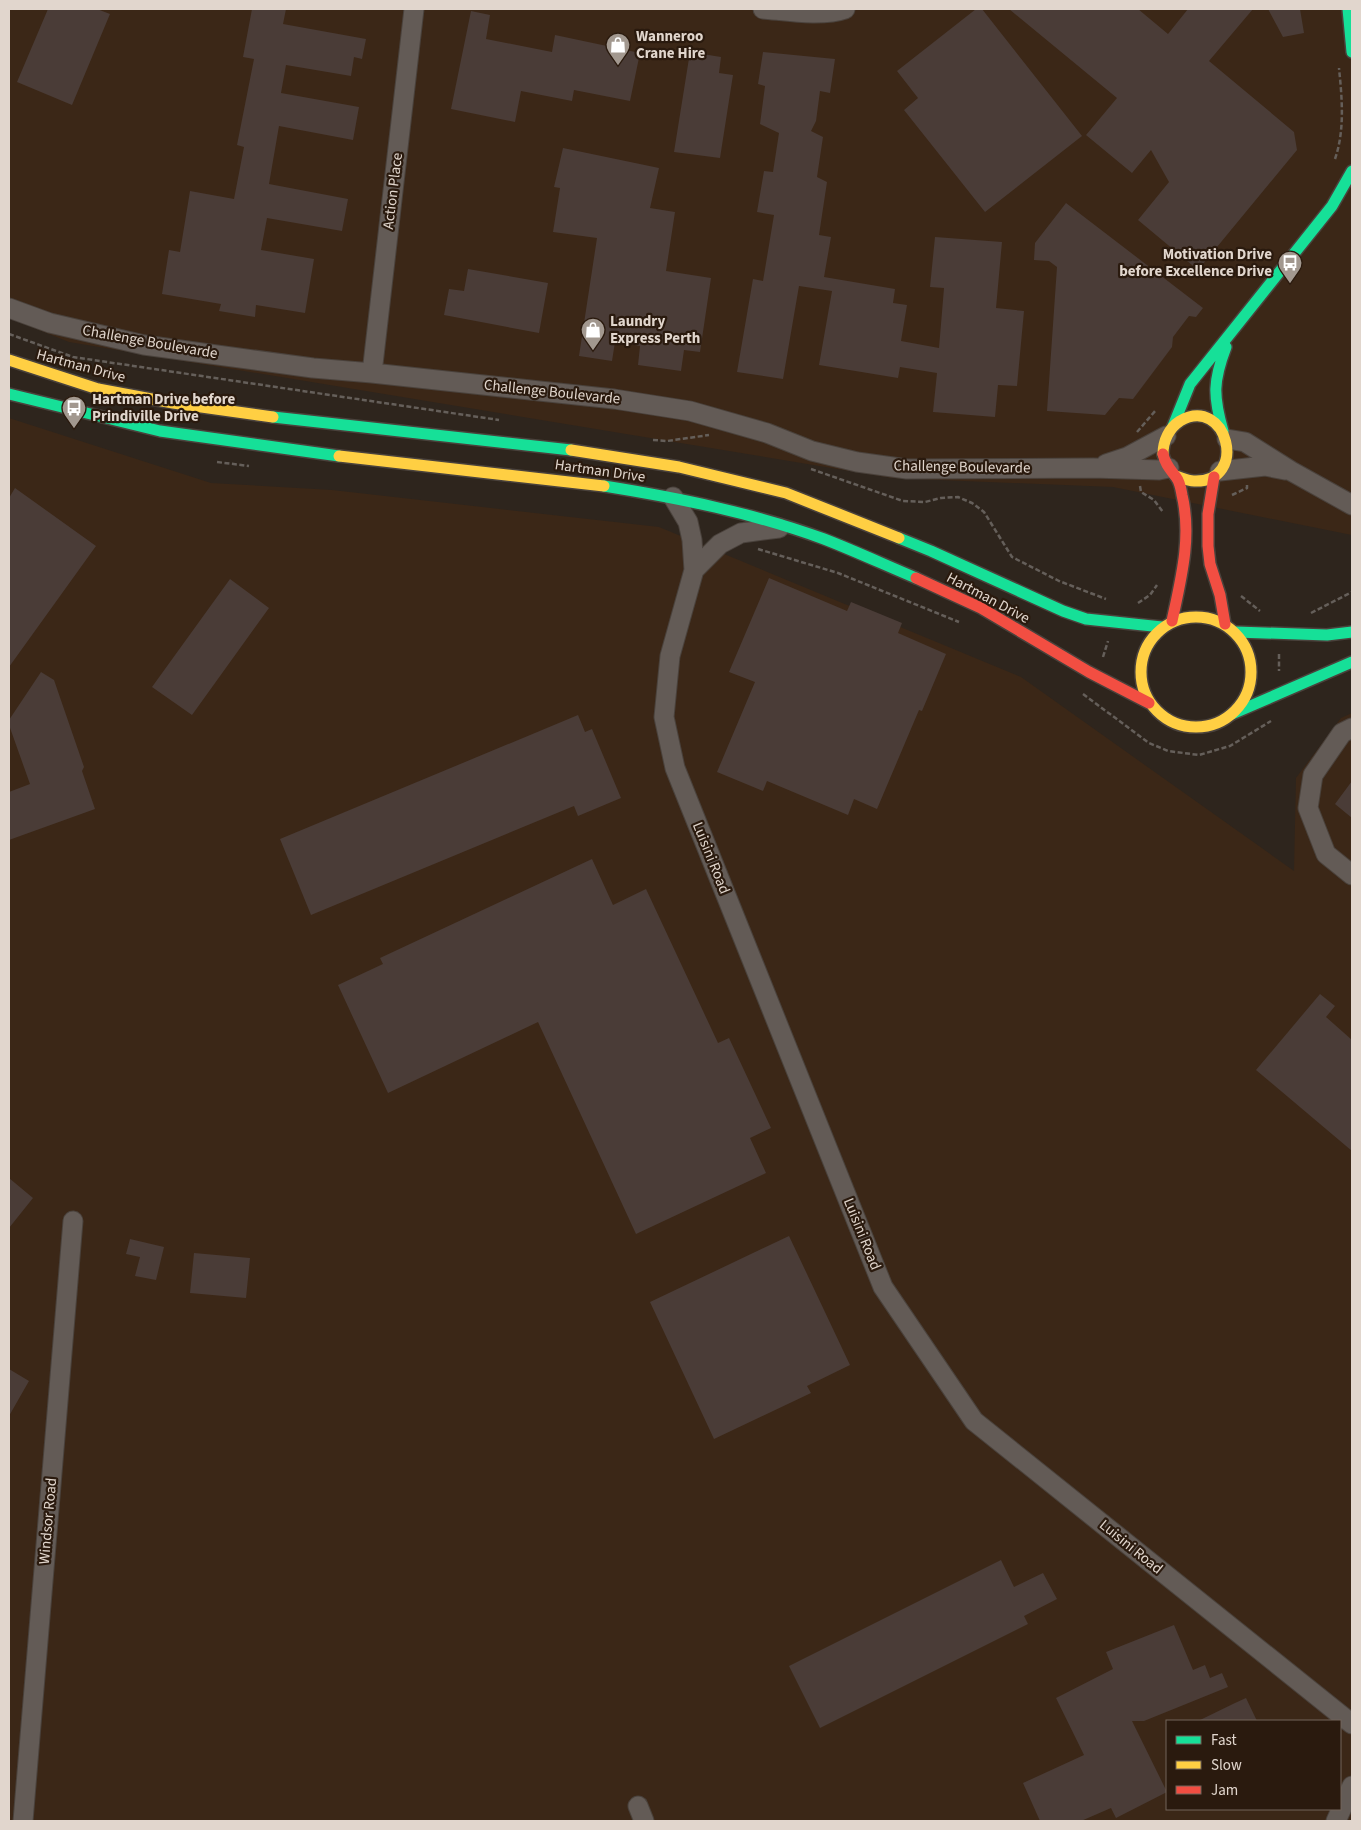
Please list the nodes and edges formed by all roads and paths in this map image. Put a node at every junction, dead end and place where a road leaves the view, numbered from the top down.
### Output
1 (414, 9) edge
2 (763, 9) edge
3 (845, 9) edge
4 (1348, 9) edge
5 (1352, 52) edge
6 (1339, 66) dead end
7 (1334, 161) dead end
8 (1352, 171) edge
9 (9, 308) edge
10 (1231, 333) junction
11 (9, 360) edge
12 (372, 373) junction
13 (9, 394) edge
14 (1170, 431) junction
15 (1224, 435) junction
16 (1092, 468) junction
17 (1244, 468) junction
18 (1172, 472) junction
19 (1291, 472) junction
20 (1217, 474) junction
21 (673, 498) junction
22 (1228, 502) dead end
23 (1352, 505) edge
24 (786, 527) junction
25 (694, 570) junction
26 (1352, 592) edge
27 (1240, 594) dead end
28 (1310, 613) dead end
29 (1266, 615) dead end
30 (1112, 623) junction
31 (1167, 624) junction
32 (1225, 624) junction
33 (1236, 632) junction
34 (1352, 632) edge
35 (1280, 634) junction
36 (1352, 662) edge
37 (1092, 674) junction
38 (1282, 692) junction
39 (1149, 703) junction
40 (1232, 714) junction
41 (1352, 728) edge
42 (1352, 874) edge
43 (72, 1221) dead end
44 (1352, 1724) edge
45 (1352, 1786) edge
46 (23, 1821) edge
47 (1336, 1821) edge

1 - 12 street, Action Place
2 - 3 street
4 - 5 main road
6 - 7 path
8 - 10 main road
9 - 12 street, Challenge Boulevarde
10 - 14 main road
10 - 15 main road
11 - 30 main road, Hartman Drive
12 - 16 street, Challenge Boulevarde
13 - 21 main road, Hartman Drive
14 - 15 main road
14 - 16 street, Challenge Boulevarde
14 - 18 main road
15 - 19 street
15 - 20 main road
16 - 18 street, Challenge Boulevarde
17 - 19 street
17 - 20 street
17 - 22 path
18 - 20 main road
18 - 31 main road
19 - 23 street
20 - 32 main road
21 - 24 main road, Hartman Drive
21 - 25 street, Luisini Road
24 - 25 street, Luisini Road
24 - 37 main road, Hartman Drive
25 - 44 street, Luisini Road
26 - 28 path
27 - 29 path
30 - 31 main road, Hartman Drive
30 - 37 path
31 - 32 main road
31 - 39 main road
32 - 33 main road
33 - 35 main road
33 - 40 main road
34 - 35 main road
35 - 38 path
36 - 38 main road
37 - 39 main road, Hartman Drive
38 - 40 main road
39 - 40 main road
41 - 42 street
43 - 46 street, Windsor Road
45 - 47 street

